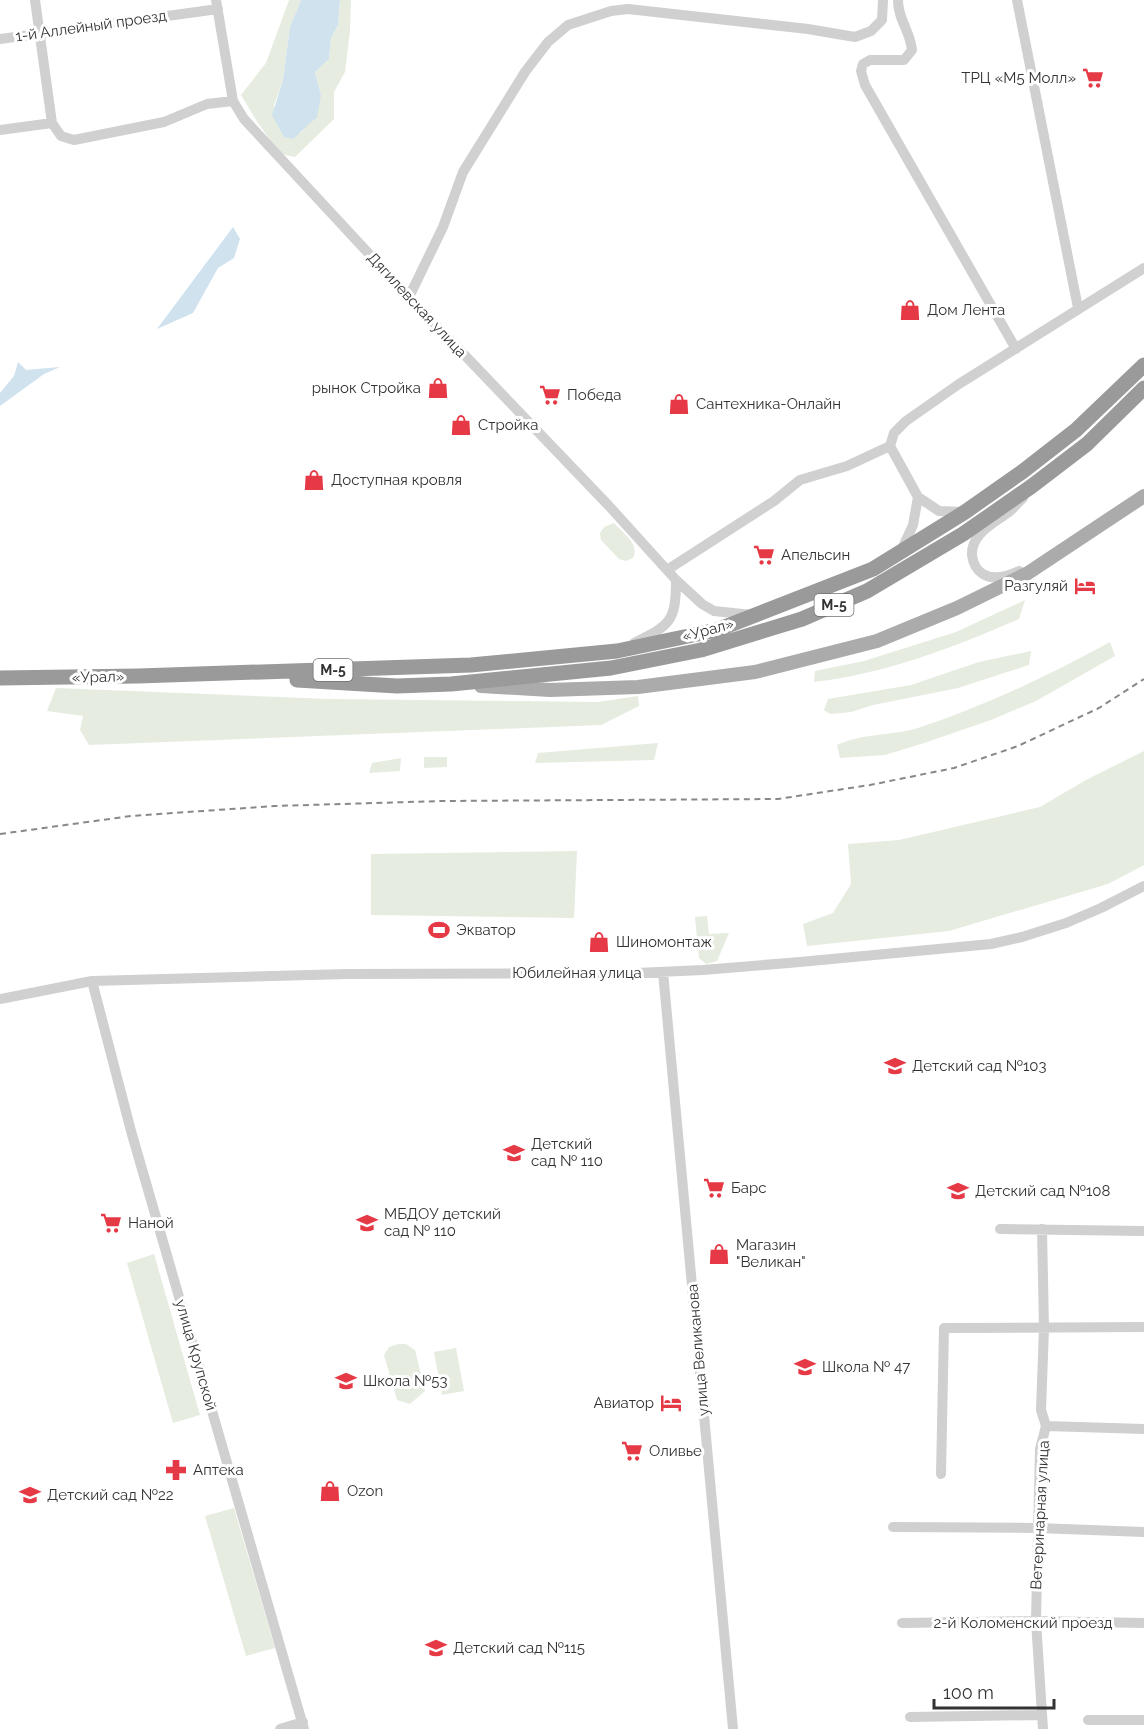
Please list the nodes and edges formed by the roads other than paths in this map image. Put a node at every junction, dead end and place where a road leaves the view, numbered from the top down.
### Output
1 (35, 0) edge
2 (884, 0) edge
3 (898, 0) edge
4 (1017, 0) edge
5 (217, 5) edge
6 (40, 33) junction
7 (0, 39) edge
8 (232, 101) junction
9 (52, 123) junction
10 (0, 130) edge
11 (1144, 268) edge
12 (409, 297) junction
13 (1078, 308) junction
14 (1016, 349) junction
15 (1144, 365) edge
16 (1144, 388) edge
17 (890, 446) junction
18 (1032, 486) junction
19 (1144, 496) edge
20 (918, 497) junction
21 (964, 512) junction
22 (901, 551) junction
23 (1041, 563) junction
24 (667, 570) junction
25 (676, 580) junction
26 (756, 615) junction
27 (617, 651) junction
28 (195, 674) junction
29 (0, 678) edge
30 (451, 684) junction
31 (1144, 886) edge
32 (663, 972) junction
33 (92, 981) junction
34 (0, 999) edge
35 (1000, 1229) dead end
36 (1042, 1229) junction
37 (1144, 1231) edge
38 (1144, 1327) edge
39 (1044, 1328) junction
40 (1046, 1426) junction
41 (1144, 1429) edge
42 (941, 1474) dead end
43 (893, 1527) dead end
44 (1037, 1528) junction
45 (1144, 1532) edge
46 (1036, 1621) junction
47 (902, 1623) dead end
48 (1144, 1623) edge
49 (1042, 1715) junction
50 (910, 1717) dead end
51 (1088, 1720) dead end
52 (1144, 1720) edge
53 (305, 1727) edge
54 (280, 1729) edge
55 (733, 1729) edge
56 (1042, 1729) edge

1 - 6 street
2 - 12 street
3 - 14 street
4 - 13 street
5 - 6 street, 1-й Аллейный проезд
5 - 8 street, Дягилевская улица
6 - 7 street, 1-й Аллейный проезд
6 - 9 street
8 - 9 street
8 - 12 street, Дягилевская улица
9 - 10 street
11 - 13 street
12 - 24 street, Дягилевская улица
13 - 14 street
14 - 17 street
15 - 21 highway, «Урал» / М-5
16 - 18 highway, «Урал» / М-5
17 - 20 street
17 - 24 street
18 - 23 street
18 - 30 highway, «Урал» / М-5
19 - 23 main road
20 - 21 street
20 - 22 street
21 - 22 highway, «Урал» / М-5
22 - 26 highway, «Урал» / М-5
23 - 30 main road
24 - 25 street, Дягилевская улица
25 - 26 street, Дягилевская улица
25 - 27 street
26 - 27 highway, «Урал» / М-5
27 - 28 highway, «Урал» / М-5
28 - 29 highway, «Урал» / М-5
28 - 30 highway, «Урал» / М-5
31 - 32 street, Юбилейная улица
32 - 33 street, Юбилейная улица
32 - 55 street, улица Великанова
33 - 34 street, Юбилейная улица
33 - 53 street, улица Крупской
35 - 36 street
36 - 37 street
36 - 39 street, Ветеринарная улица
38 - 39 street
39 - 40 street, Ветеринарная улица
39 - 42 street
40 - 41 street
40 - 44 street, Ветеринарная улица
43 - 44 street
44 - 45 street
44 - 46 street, Ветеринарная улица
46 - 47 street, 2-й Коломенский проезд
46 - 48 street, 2-й Коломенский проезд
46 - 49 street, Ветеринарная улица
49 - 50 street
49 - 56 street, Ветеринарная улица
51 - 52 street
53 - 54 street

